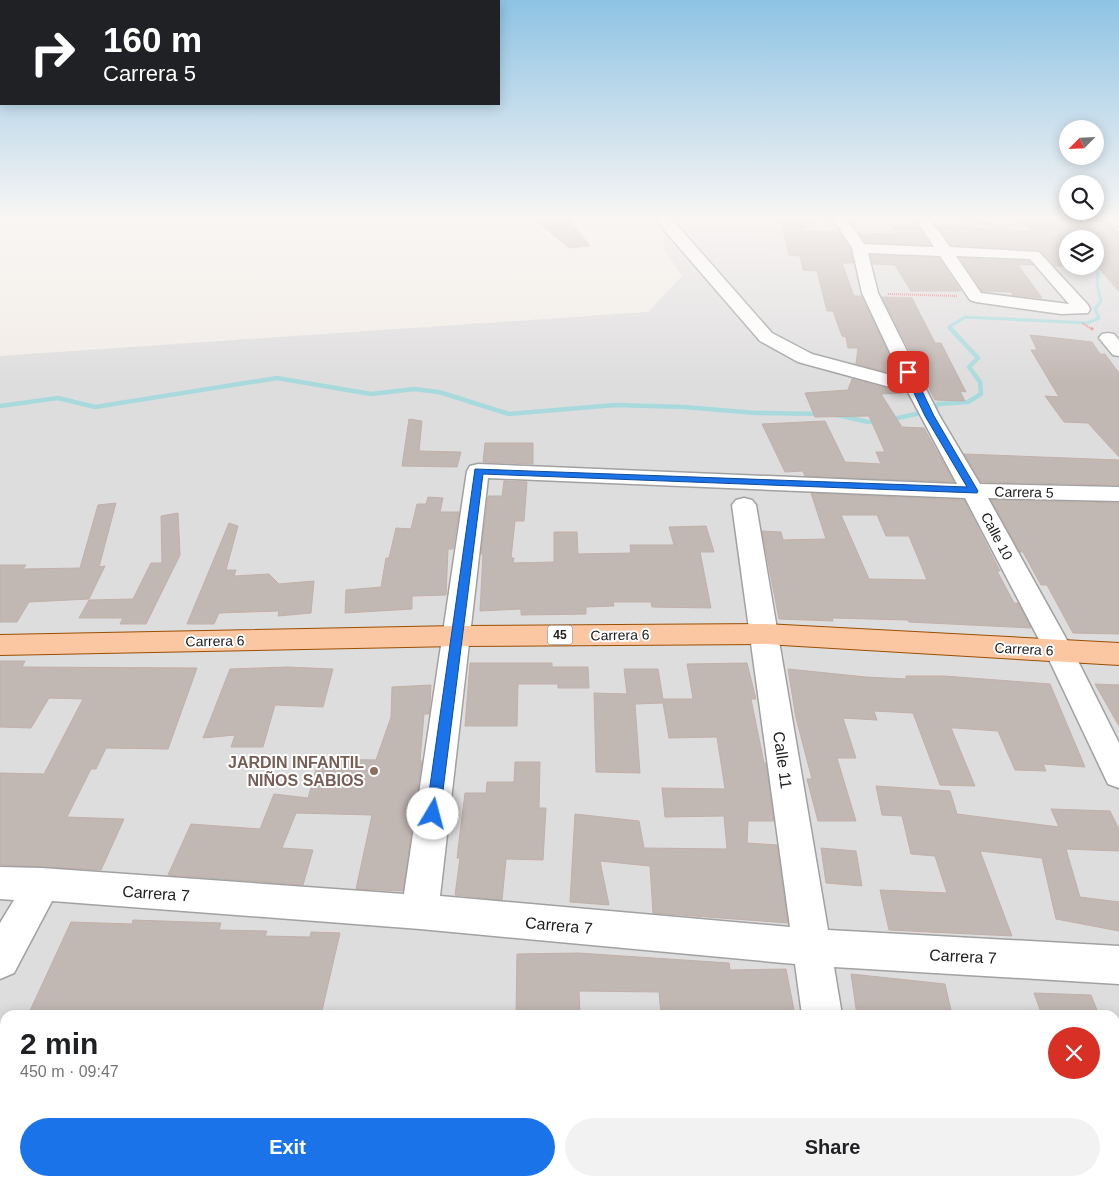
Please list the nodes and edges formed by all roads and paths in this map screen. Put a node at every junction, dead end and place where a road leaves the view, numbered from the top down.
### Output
1 (708, 271) edge
2 (865, 271) edge
3 (959, 271) edge
4 (1049, 271) edge
5 (870, 293) junction
6 (976, 296) junction
7 (923, 402) junction
8 (973, 491) junction
9 (1119, 494) edge
10 (744, 505) dead end
11 (765, 634) junction
12 (456, 636) junction
13 (0, 645) edge
14 (1059, 651) junction
15 (1119, 654) edge
16 (1119, 775) edge
17 (0, 883) edge
18 (42, 884) junction
19 (420, 912) junction
20 (810, 947) junction
21 (0, 960) edge
22 (1119, 964) edge
23 (821, 1010) edge

1 - 7 street
2 - 5 street, Calle 10
3 - 6 street
4 - 6 street
5 - 6 path
5 - 7 street, Calle 10
7 - 8 street, Calle 10
8 - 9 street, Carrera 5
8 - 12 street, Carrera 5
8 - 14 street, Calle 10
10 - 11 street, Calle 11
11 - 12 main road, Carrera 6 / 45
11 - 14 main road, Carrera 6 / 45
11 - 20 street, Calle 11
12 - 13 main road, Carrera 6 / 45
12 - 19 street
14 - 15 main road, Carrera 6 / 45
14 - 16 street, Calle 10
17 - 18 street, Carrera 7
18 - 19 street, Carrera 7
18 - 21 street
19 - 20 street, Carrera 7
20 - 22 street, Carrera 7
20 - 23 street, Calle 11

